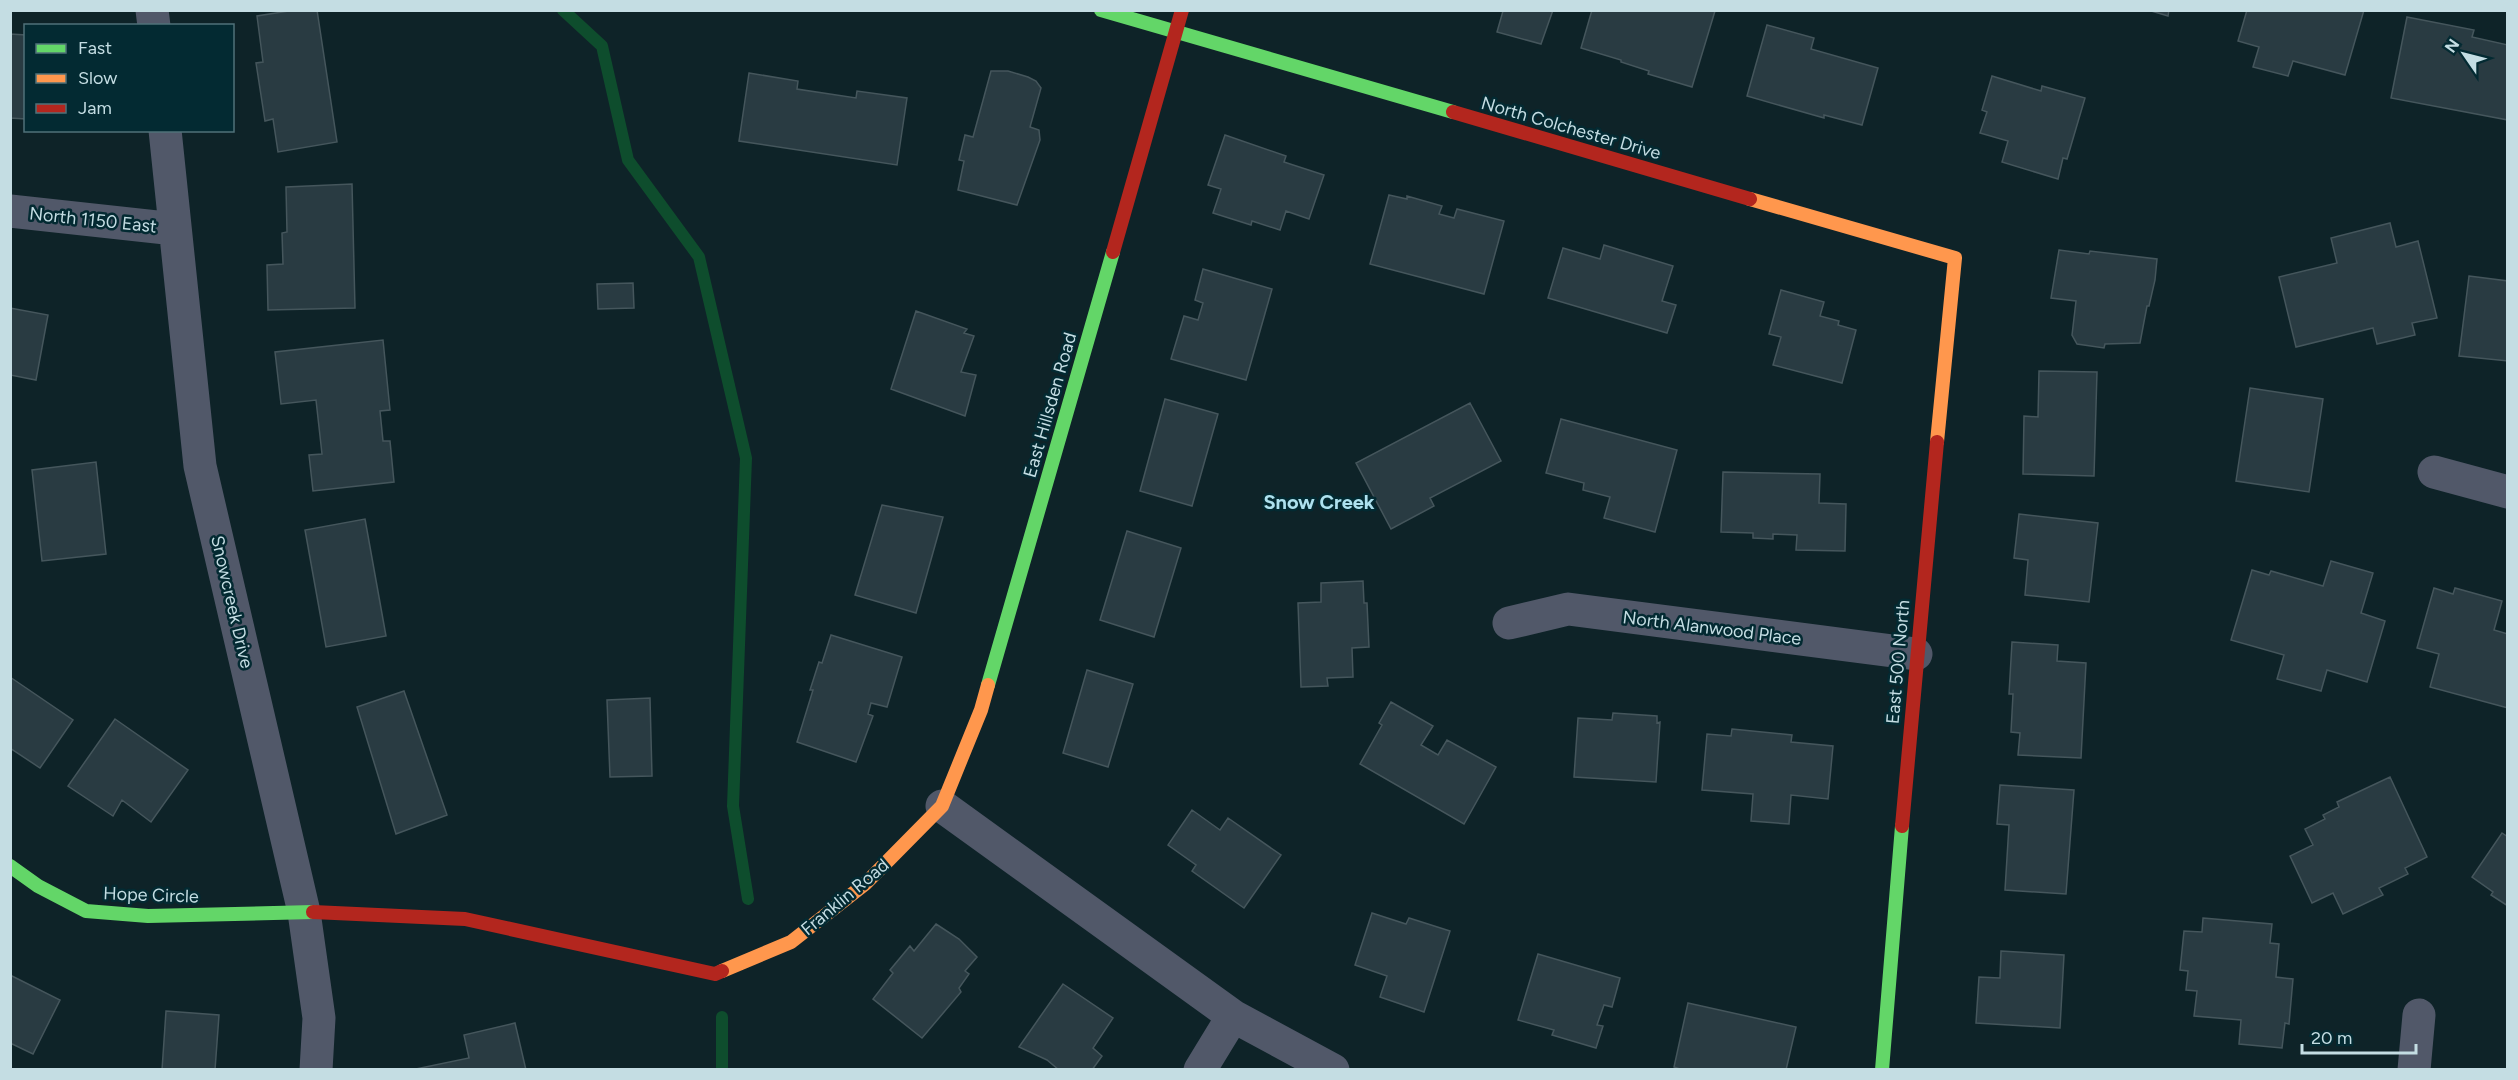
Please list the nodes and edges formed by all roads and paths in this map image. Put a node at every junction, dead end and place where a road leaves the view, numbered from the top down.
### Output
1 (1101, 10) edge
2 (1182, 10) edge
3 (1176, 33) junction
4 (165, 132) edge
5 (10, 211) edge
6 (175, 228) junction
7 (1955, 258) joint
8 (2434, 472) dead end
9 (2508, 492) edge
10 (1509, 623) dead end
11 (1916, 654) junction
12 (942, 806) junction
13 (10, 866) edge
14 (304, 912) junction
15 (2419, 1015) dead end
16 (1233, 1016) junction
17 (316, 1070) edge
18 (1200, 1070) edge
19 (1333, 1070) edge
20 (1882, 1070) edge
21 (2414, 1070) edge

1 - 3 street, North Colchester Drive
2 - 3 street, East Hillsden Road
3 - 7 street, North Colchester Drive
3 - 12 street, East Hillsden Road
4 - 6 street, Snowcreek Drive
5 - 6 street, North 1150 East
6 - 14 street, Snowcreek Drive
7 - 11 street, East 500 North
8 - 9 street
10 - 11 street, North Alanwood Place
11 - 20 street, East 500 North
12 - 14 street, Franklin Road
12 - 16 street
13 - 14 street, Hope Circle
14 - 17 street, Snowcreek Drive
15 - 21 street
16 - 18 street
16 - 19 street

